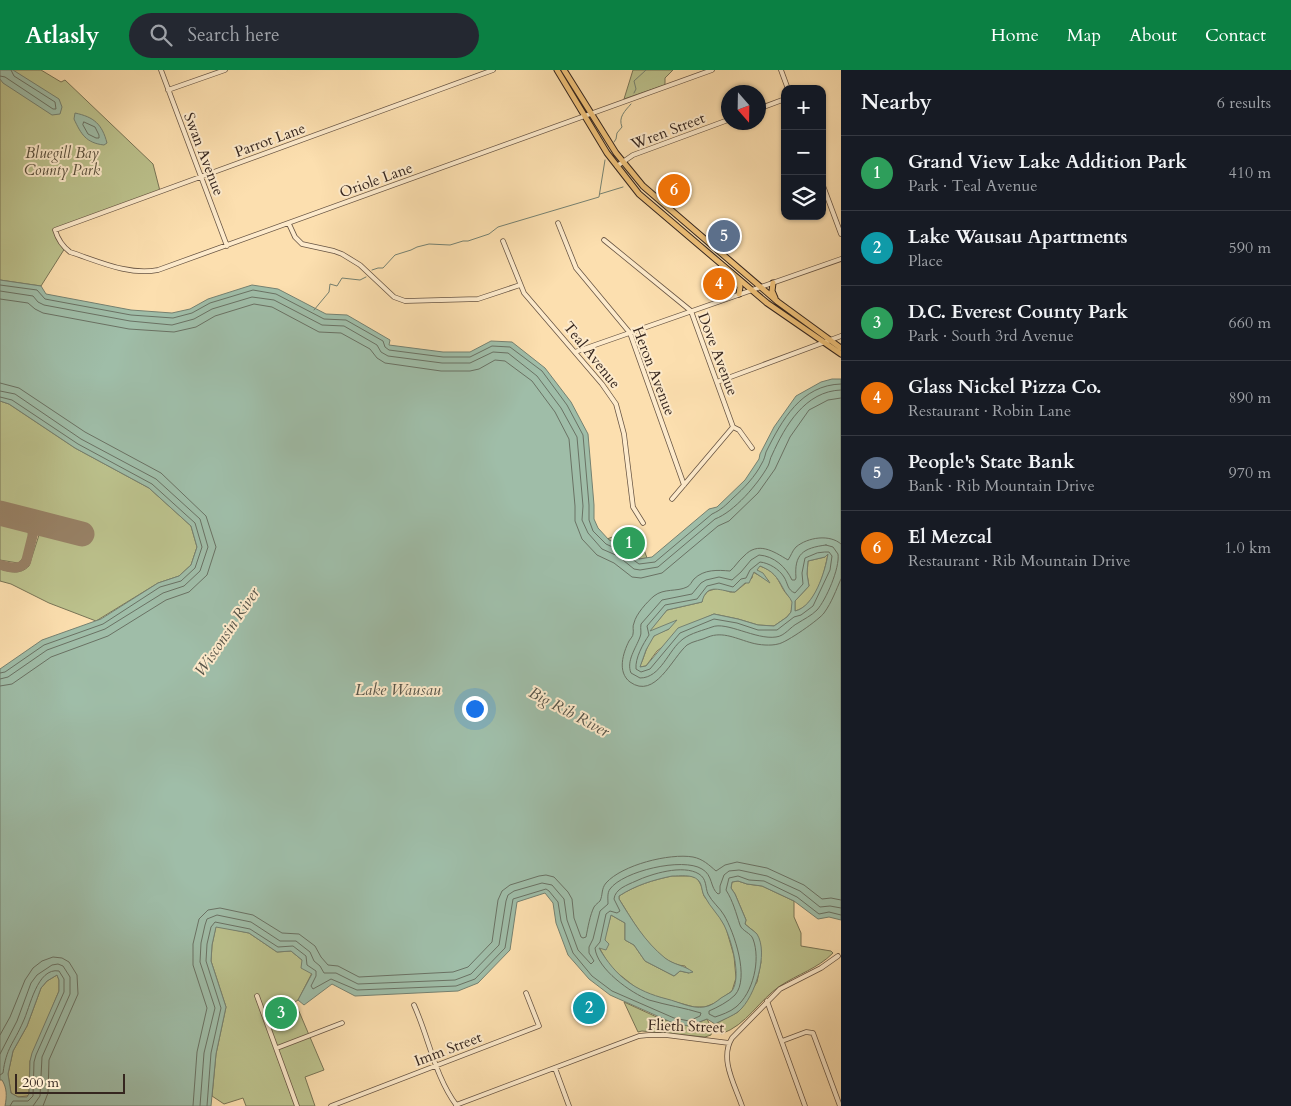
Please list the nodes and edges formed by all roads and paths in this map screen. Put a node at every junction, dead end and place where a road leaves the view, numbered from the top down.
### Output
1 (161, 70) edge
2 (225, 70) edge
3 (493, 70) edge
4 (557, 70) edge
5 (564, 70) edge
6 (712, 70) edge
7 (781, 70) edge
8 (787, 85) edge
9 (168, 90) junction
10 (781, 100) edge
11 (766, 106) edge
12 (591, 114) junction
13 (585, 116) junction
14 (721, 123) edge
15 (623, 162) junction
16 (617, 166) junction
17 (201, 177) junction
18 (826, 194) edge
19 (558, 223) dead end
20 (289, 224) junction
21 (55, 230) joint
22 (841, 234) edge
23 (604, 240) dead end
24 (503, 241) dead end
25 (227, 246) junction
26 (841, 259) edge
27 (733, 274) junction
28 (774, 283) junction
29 (520, 285) junction
30 (761, 287) junction
31 (752, 290) junction
32 (739, 294) junction
33 (778, 302) junction
34 (691, 311) junction
35 (630, 332) junction
36 (841, 336) edge
37 (830, 340) junction
38 (823, 342) junction
39 (841, 348) edge
40 (575, 352) junction
41 (841, 354) edge
42 (717, 382) junction
43 (733, 427) junction
44 (752, 448) dead end
45 (684, 485) junction
46 (672, 499) dead end
47 (643, 523) dead end
48 (838, 956) dead end
49 (526, 993) dead end
50 (257, 996) dead end
51 (768, 1001) junction
52 (414, 1006) dead end
53 (342, 1023) dead end
54 (782, 1041) junction
55 (729, 1043) junction
56 (277, 1048) junction
57 (437, 1066) junction
58 (555, 1068) junction
59 (297, 1106) edge
60 (331, 1106) edge
61 (456, 1106) edge
62 (569, 1106) edge
63 (742, 1106) edge
64 (805, 1106) edge
65 (840, 1106) edge

1 - 9 street, Swan Avenue
2 - 9 street
3 - 17 street, Parrot Lane
4 - 13 main road
5 - 12 main road
6 - 12 street, Oriole Lane
7 - 8 street
9 - 17 street, Swan Avenue
10 - 11 street
12 - 13 street, Oriole Lane
12 - 15 main road
13 - 16 main road
13 - 20 street, Oriole Lane
14 - 15 street, Wren Street
15 - 16 street, Wren Street
15 - 30 main road
16 - 27 main road
17 - 21 street, Parrot Lane
17 - 25 street, Swan Avenue
18 - 22 street
19 - 35 street, Heron Avenue
20 - 25 street, Oriole Lane
20 - 29 street
21 - 25 street, Oriole Lane
23 - 34 street, Dove Avenue
24 - 29 street, Teal Avenue
26 - 28 street
27 - 31 main road
27 - 32 main road
28 - 30 street
28 - 33 main road
29 - 40 street, Teal Avenue
30 - 31 street
30 - 33 main road
31 - 32 street
31 - 38 main road
32 - 34 street
33 - 37 main road
34 - 35 street
34 - 42 street, Dove Avenue
35 - 40 street
35 - 45 street, Heron Avenue
36 - 37 street
37 - 38 street
37 - 39 main road
38 - 41 main road
38 - 42 street
40 - 47 street, Teal Avenue
42 - 43 street, Dove Avenue
43 - 44 street, Dove Avenue
43 - 45 street
45 - 46 street
48 - 51 street, Flieth Street
49 - 57 street, Imm Street
50 - 56 street
51 - 54 street
51 - 55 street, Flieth Street
52 - 57 street
53 - 56 street
54 - 64 street
54 - 65 street
55 - 58 street, Flieth Street
55 - 63 street
56 - 59 street
57 - 60 street, Imm Street
57 - 61 street
58 - 61 street, Flieth Street
58 - 62 street

